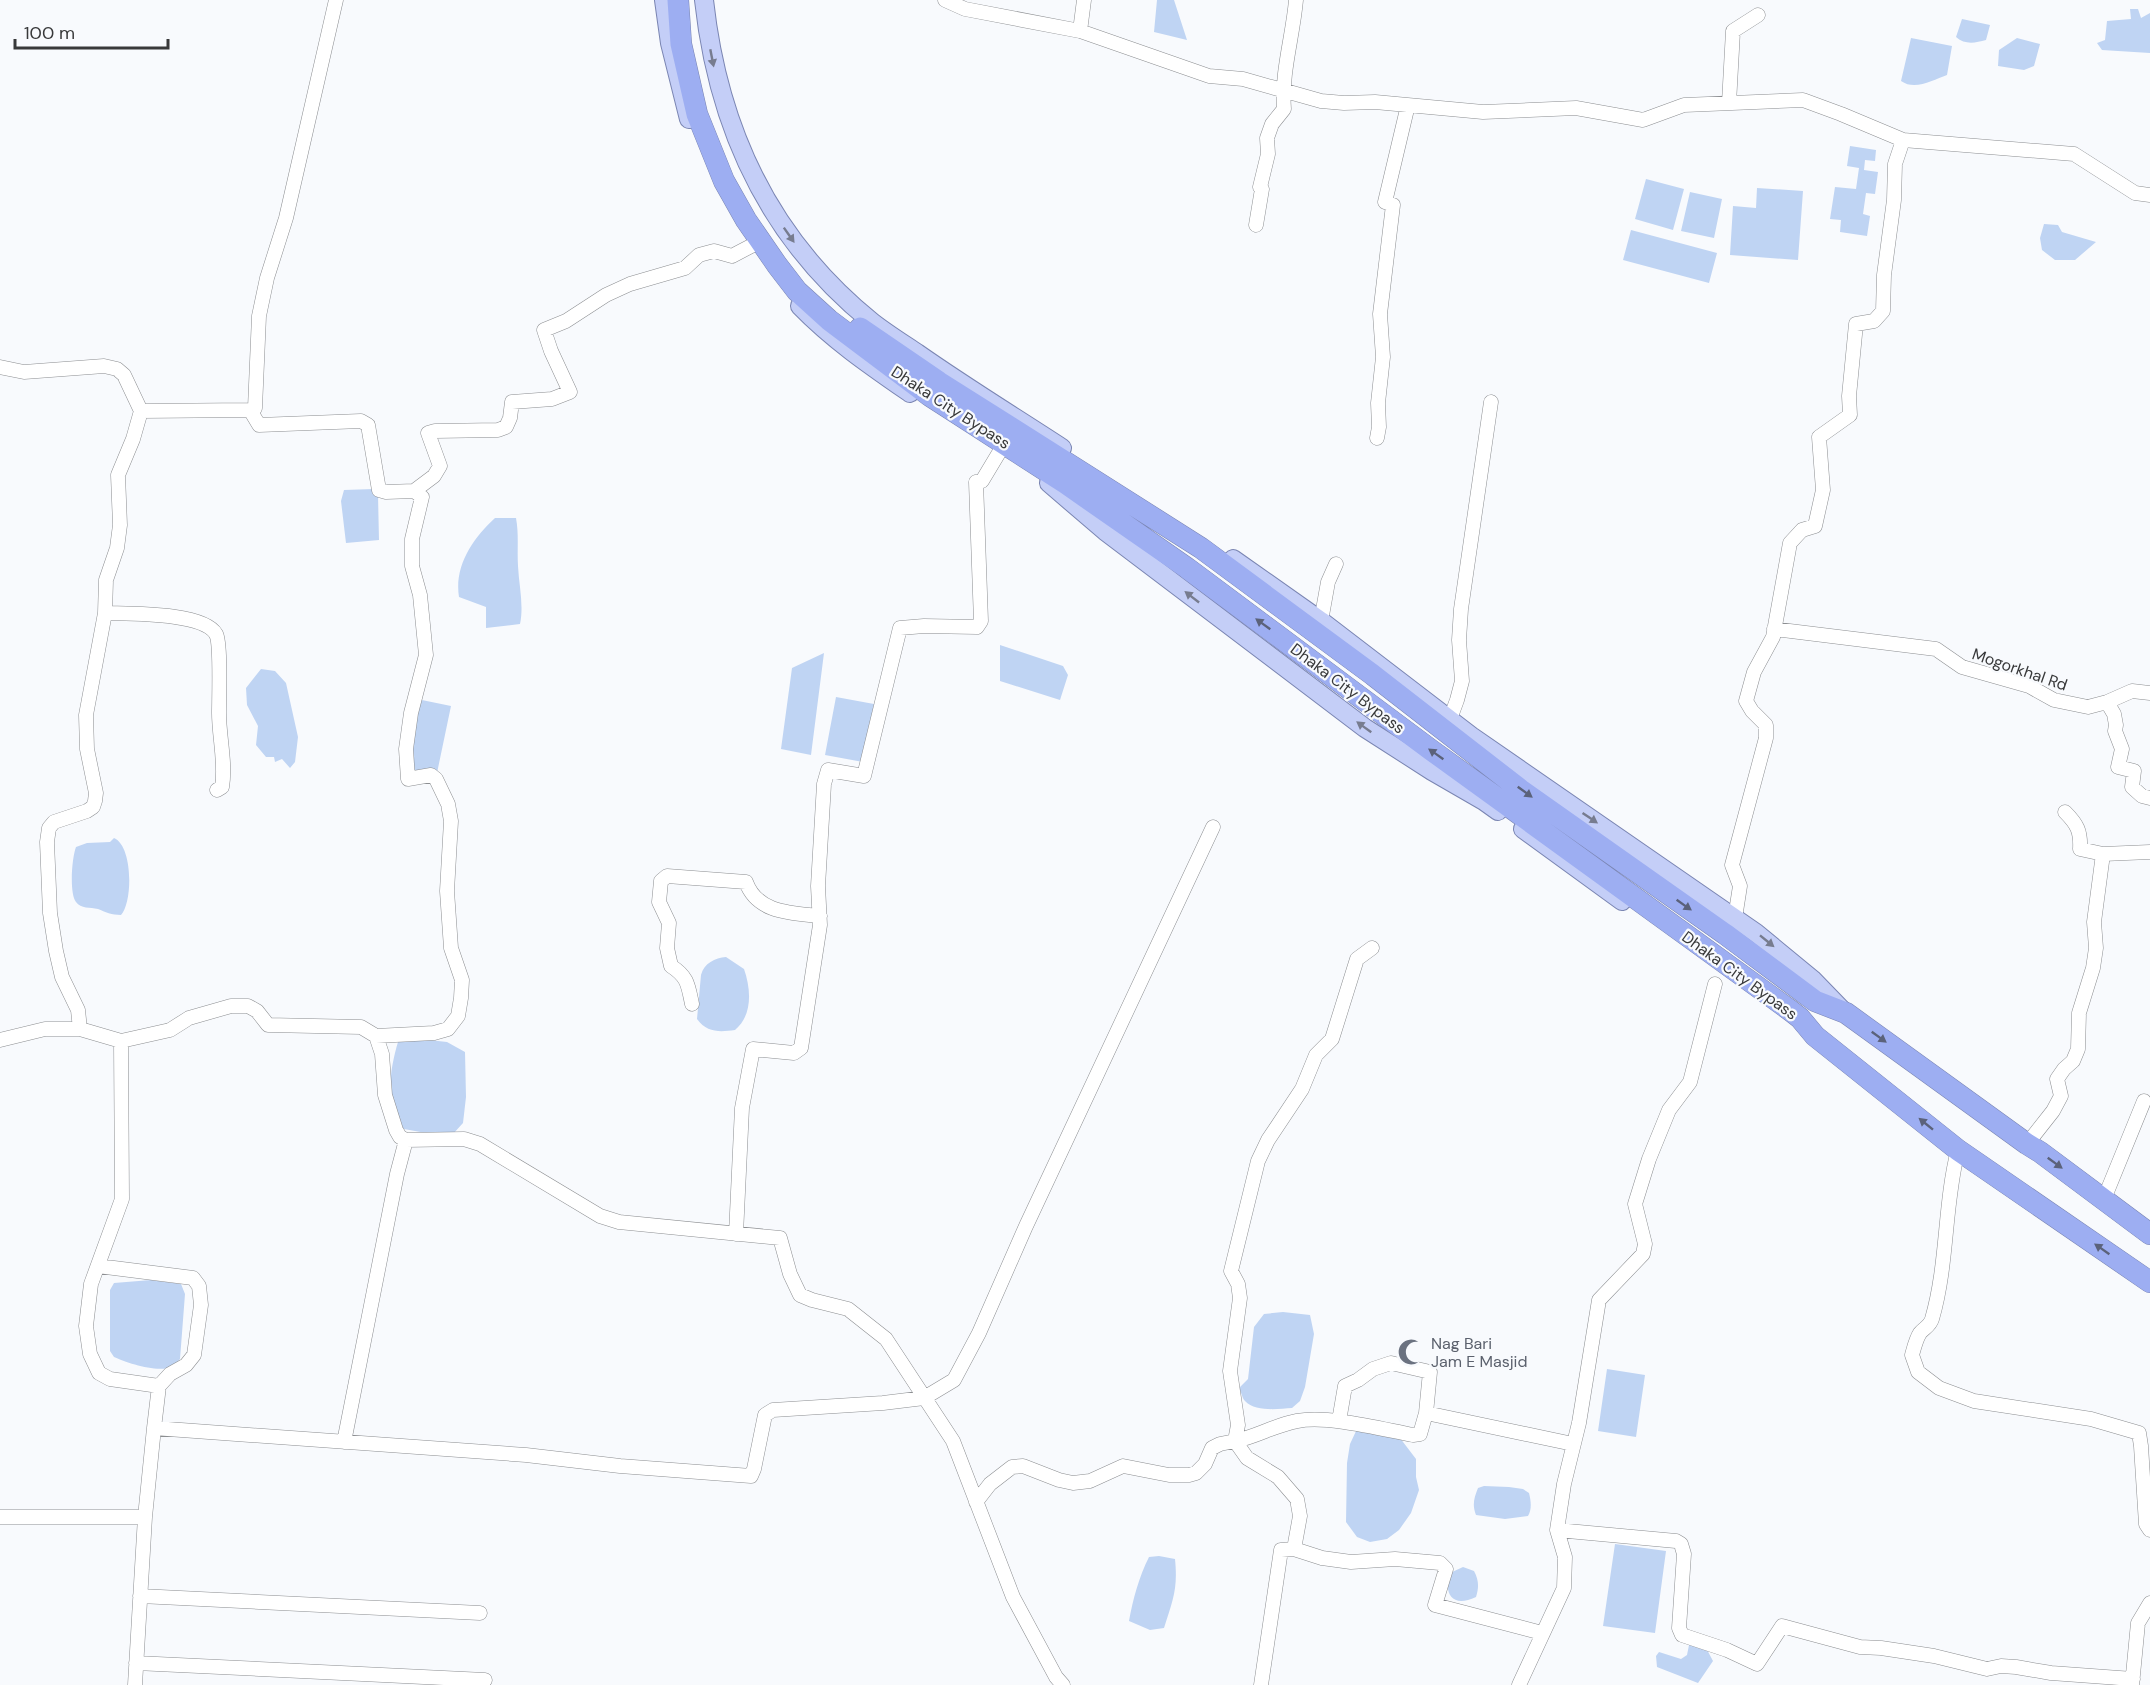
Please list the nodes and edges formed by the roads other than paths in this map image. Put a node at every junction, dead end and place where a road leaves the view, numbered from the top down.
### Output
1 (336, 0) edge
2 (664, 0) edge
3 (678, 0) edge
4 (690, 0) edge
5 (704, 0) edge
6 (945, 0) edge
7 (1084, 0) edge
8 (1296, 0) edge
9 (1758, 15) dead end
10 (1080, 31) junction
11 (1282, 90) junction
12 (1729, 103) junction
13 (1408, 105) junction
14 (1903, 140) junction
15 (2150, 195) edge
16 (1256, 225) dead end
17 (753, 245) junction
18 (0, 367) edge
19 (1491, 402) dead end
20 (250, 410) junction
21 (141, 411) junction
22 (1377, 438) dead end
23 (1000, 451) junction
24 (414, 490) junction
25 (1336, 564) dead end
26 (105, 614) junction
27 (1321, 621) junction
28 (1774, 629) junction
29 (2150, 693) edge
30 (2107, 702) junction
31 (1450, 719) junction
32 (217, 790) dead end
33 (2150, 798) edge
34 (2064, 812) dead end
35 (1213, 827) dead end
36 (2150, 852) edge
37 (2103, 854) junction
38 (819, 916) junction
39 (1735, 918) junction
40 (1372, 948) dead end
41 (1715, 984) dead end
42 (692, 1004) dead end
43 (1846, 1013) junction
44 (80, 1029) junction
45 (1811, 1032) junction
46 (376, 1036) junction
47 (0, 1040) edge
48 (121, 1041) junction
49 (2144, 1101) dead end
50 (406, 1140) junction
51 (2026, 1144) junction
52 (1958, 1150) junction
53 (2104, 1199) junction
54 (736, 1234) junction
55 (2150, 1234) edge
56 (98, 1266) junction
57 (2150, 1282) edge
58 (159, 1386) junction
59 (924, 1398) junction
60 (1426, 1413) junction
61 (1339, 1421) junction
62 (154, 1428) junction
63 (1235, 1440) junction
64 (344, 1442) junction
65 (1573, 1444) junction
66 (976, 1502) junction
67 (0, 1517) edge
68 (145, 1517) junction
69 (1557, 1530) junction
70 (2150, 1530) edge
71 (1294, 1549) junction
72 (140, 1596) junction
73 (2150, 1603) edge
74 (480, 1612) dead end
75 (1542, 1633) junction
76 (2144, 1646) edge
77 (136, 1663) junction
78 (484, 1680) dead end
79 (2132, 1682) edge
80 (135, 1685) edge
81 (1063, 1685) edge
82 (1261, 1685) edge
83 (1519, 1685) edge

1 - 20 street
2 - 17 main road
45 -> 3 highway, Dhaka City Bypass
4 -> 43 highway, Dhaka City Bypass
5 -> 27 main road
6 - 10 street
7 - 10 street
8 - 11 street
9 - 12 street
10 - 11 street
11 - 13 street
11 - 16 street
12 - 13 street
12 - 14 street
13 - 22 street
14 - 15 street
14 - 28 street
17 - 23 main road
17 - 24 street
18 - 21 street
19 - 31 street
20 - 21 street
20 - 24 street
21 - 26 street
23 - 38 street
45 -> 23 main road
24 - 46 street
25 - 27 street
26 - 32 street
26 - 44 street
27 - 31 main road
28 - 30 street, Mogorkhal Rd
28 - 39 street
29 - 30 street, Mogorkhal Rd
30 - 33 street
31 -> 39 main road
34 - 37 street
35 - 59 street
36 - 37 street
37 - 51 street
38 - 42 street
38 - 54 street
39 -> 43 main road
40 - 63 street
41 - 65 street
43 -> 51 highway, Dhaka City Bypass
44 - 47 street
44 - 48 street
52 -> 45 highway, Dhaka City Bypass
46 - 48 street
46 - 50 street
48 - 56 street
49 - 53 street
50 - 54 street
50 - 64 street
51 -> 53 highway, Dhaka City Bypass
57 -> 52 highway, Dhaka City Bypass
52 - 70 street
53 - 55 highway, Dhaka City Bypass
54 - 59 street
56 - 58 street
56 - 58 street
58 - 62 street
59 - 64 street
59 - 66 street
60 - 61 street
60 - 61 street
60 - 65 street
61 - 63 street
62 - 64 street
62 - 68 street
63 - 66 street
63 - 71 street
65 - 69 street
66 - 81 street
67 - 68 street
68 - 72 street
69 - 75 street
69 - 79 street
71 - 75 street
71 - 82 street
72 - 74 street
72 - 77 street
73 - 76 street
75 - 83 street
76 - 79 street
77 - 78 street
77 - 80 street

